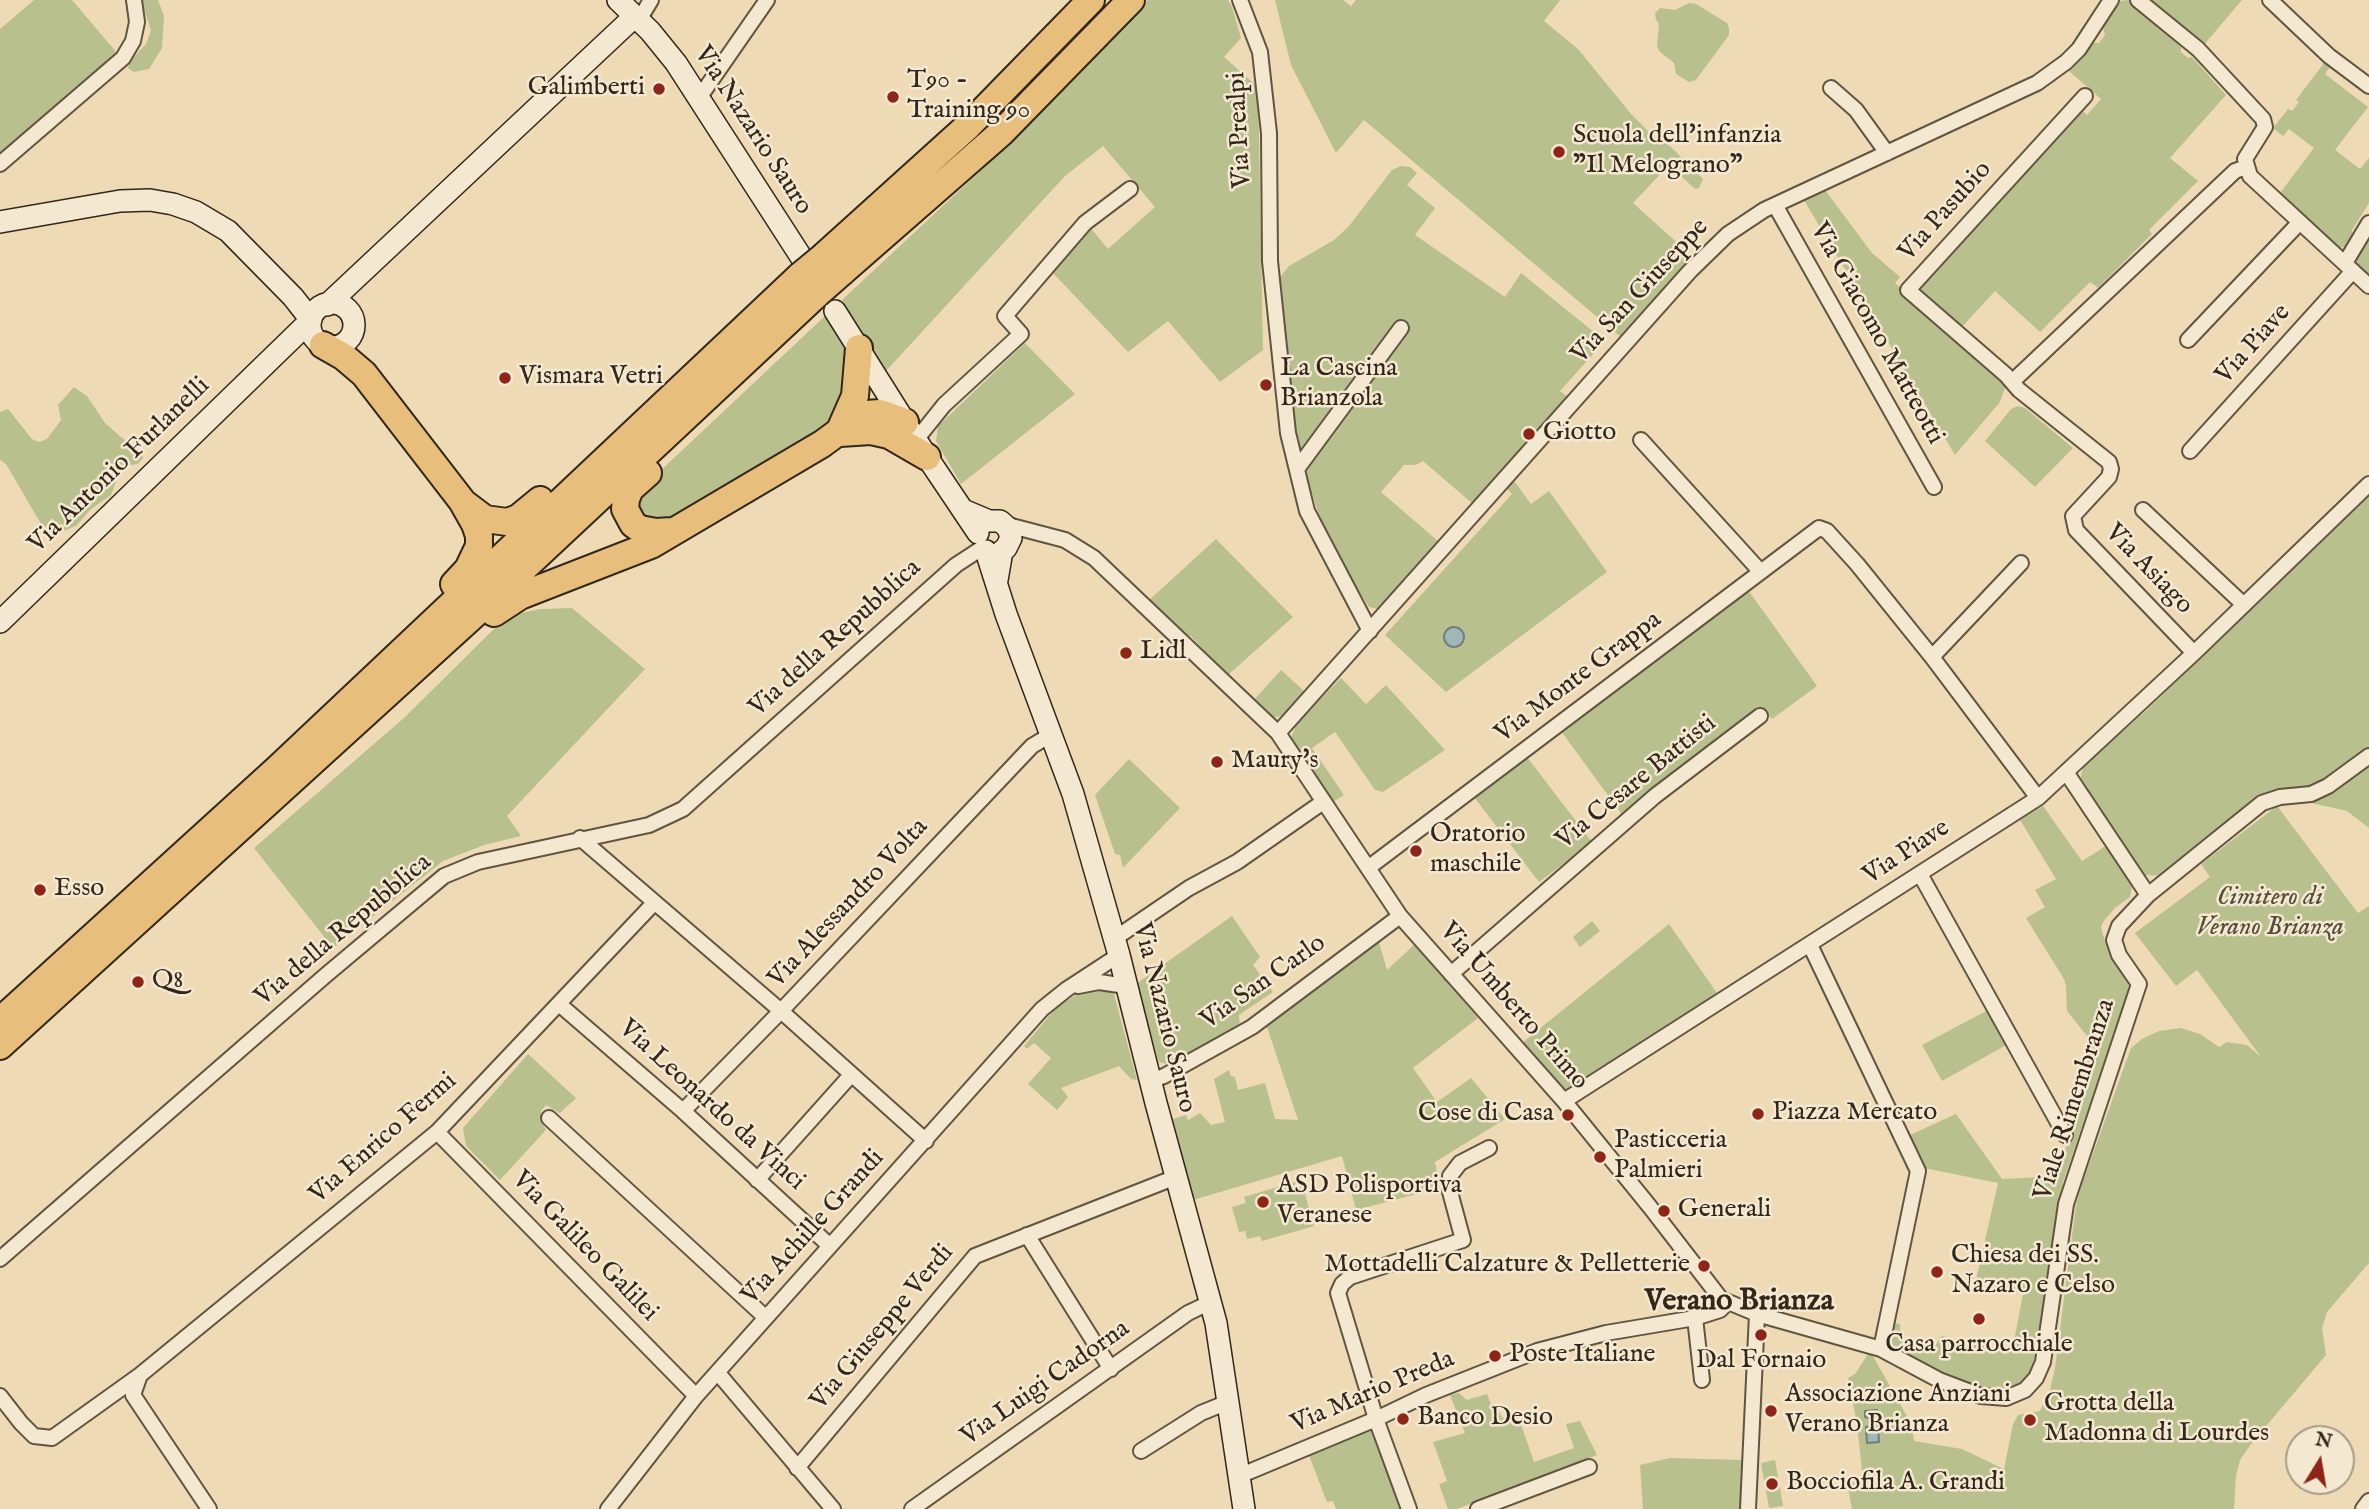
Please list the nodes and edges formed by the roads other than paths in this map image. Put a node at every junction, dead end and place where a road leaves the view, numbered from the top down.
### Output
1 (134, 0) edge
2 (651, 0) edge
3 (767, 0) edge
4 (1091, 0) edge
5 (1131, 0) edge
6 (1240, 0) edge
7 (2111, 0) edge
8 (2138, 0) edge
9 (2270, 0) edge
10 (635, 13) edge
11 (2369, 86) edge
12 (1832, 88) dead end
13 (2085, 96) dead end
14 (699, 98) junction
15 (1886, 153) junction
16 (0, 164) edge
17 (2246, 167) junction
18 (1130, 189) dead end
19 (1775, 205) junction
20 (1, 221) edge
21 (2300, 222) junction
22 (2369, 223) edge
23 (2349, 267) junction
24 (361, 274) junction
25 (821, 279) junction
26 (2369, 286) edge
27 (319, 311) junction
28 (350, 323) junction
29 (1401, 328) dead end
30 (2188, 340) dead end
31 (323, 345) junction
32 (859, 348) junction
33 (280, 351) junction
34 (746, 361) junction
35 (364, 374) junction
36 (2013, 381) junction
37 (901, 428) junction
38 (838, 433) junction
39 (629, 436) junction
40 (1641, 440) dead end
41 (2190, 451) dead end
42 (1297, 469) junction
43 (2369, 484) edge
44 (1934, 487) dead end
45 (462, 501) junction
46 (2143, 510) dead end
47 (672, 531) junction
48 (991, 538) junction
49 (2021, 563) dead end
50 (1760, 571) junction
51 (2244, 605) junction
52 (0, 622) edge
53 (1370, 631) junction
54 (2194, 653) junction
55 (1932, 657) junction
56 (369, 711) junction
57 (1760, 716) dead end
58 (1278, 733) junction
59 (1052, 734) junction
60 (310, 738) junction
61 (2369, 756) edge
62 (2066, 772) junction
63 (2038, 798) junction
64 (1323, 802) junction
65 (580, 838) junction
66 (1368, 868) junction
67 (1920, 874) junction
68 (2148, 895) junction
69 (654, 903) junction
70 (1400, 916) junction
71 (1810, 945) junction
72 (1116, 947) junction
73 (1451, 974) junction
74 (1126, 986) junction
75 (1066, 989) junction
76 (559, 1004) junction
77 (781, 1011) junction
78 (0, 1021) edge
79 (0, 1046) edge
80 (851, 1075) junction
81 (1150, 1081) junction
82 (1564, 1101) junction
83 (683, 1111) junction
84 (549, 1118) dead end
85 (437, 1132) junction
86 (2065, 1135) dead end
87 (926, 1141) junction
88 (1489, 1148) dead end
89 (1176, 1177) junction
90 (757, 1180) junction
91 (1027, 1235) junction
92 (830, 1246) junction
93 (0, 1259) edge
94 (1210, 1302) junction
95 (1727, 1303) junction
96 (1757, 1314) junction
97 (765, 1317) junction
98 (1695, 1318) junction
99 (1881, 1349) junction
100 (1111, 1368) junction
101 (718, 1373) junction
102 (140, 1375) junction
103 (1702, 1380) dead end
104 (0, 1396) edge
105 (696, 1396) junction
106 (1228, 1402) junction
107 (1376, 1419) junction
108 (1141, 1451) dead end
109 (1589, 1466) dead end
110 (797, 1468) junction
111 (1239, 1476) junction
112 (2369, 1501) edge
113 (1239, 1505) edge
114 (209, 1509) edge
115 (608, 1509) edge
116 (833, 1509) edge
117 (912, 1509) edge
118 (1409, 1509) edge
119 (1478, 1509) edge
120 (1748, 1509) edge
121 (2363, 1509) edge

1 - 16 street
2 - 10 street
3 - 14 street
4 - 25 highway
5 - 25 highway
6 - 42 street, Via Prealpi
7 - 15 street, Via San Giuseppe
8 - 17 street
9 - 11 street
10 - 14 main road, Via Nazario Sauro
10 - 24 main road, Via Antonio Furlanelli
12 - 15 street
13 - 36 street, Via Pasubio
14 - 25 main road, Via Nazario Sauro
15 - 19 street, Via San Giuseppe
17 - 21 street
17 - 36 street
18 - 37 street
19 - 44 street, Via Giacomo Matteotti
19 - 53 street, Via San Giuseppe
20 - 27 main road
21 - 23 street
21 - 30 street, Via Piave
22 - 23 street, Via Piave
23 - 26 street
23 - 41 street, Via Piave
24 - 27 main road, Via Antonio Furlanelli
24 - 28 main road, Via Antonio Furlanelli
25 - 32 main road, Via Nazario Sauro
25 - 34 highway
25 - 39 highway
27 - 28 main road
27 - 31 main road
27 - 33 main road, Via Antonio Furlanelli
28 - 31 main road
28 - 35 highway
29 - 42 street
31 - 33 main road
31 - 35 highway
32 - 37 main road, Via Nazario Sauro
32 - 38 highway
33 - 52 main road, Via Antonio Furlanelli
34 - 47 highway
34 - 56 highway
35 - 45 highway
36 - 54 street, Via Asiago
37 - 38 highway
37 - 48 main road, Via Nazario Sauro
38 - 47 highway
39 - 45 highway
39 - 60 highway
40 - 50 street
42 - 53 street, Via Prealpi
43 - 51 street, Via Piave
45 - 60 highway
46 - 51 street
47 - 56 highway
48 - 58 street, Via Umberto Primo
48 - 59 main road, Via Nazario Sauro
48 - 65 street, Via della Repubblica
49 - 55 street
50 - 55 street, Via Monte Grappa
50 - 66 street, Via Monte Grappa
51 - 54 street, Via Piave
53 - 58 street, Via San Giuseppe
54 - 62 street, Via Piave
55 - 63 street
56 - 79 highway
57 - 73 street, Via Cesare Battisti
58 - 64 street, Via Umberto Primo
59 - 72 main road, Via Nazario Sauro
59 - 77 street, Via Alessandro Volta
60 - 78 highway
61 - 68 street, Viale Rimembranza
62 - 63 street, Via Piave
62 - 68 street
63 - 67 street, Via Piave
64 - 66 street, Via Umberto Primo
64 - 72 street, Via Achille Grandi
65 - 69 street
65 - 93 street, Via della Repubblica
66 - 70 street, Via Umberto Primo
67 - 71 street, Via Piave
67 - 86 street
68 - 99 street, Viale Rimembranza
69 - 76 street, Via Enrico Fermi
69 - 77 street
70 - 73 street, Via Umberto Primo
70 - 81 street, Via San Carlo
71 - 82 street, Via Piave
71 - 99 street
72 - 74 main road, Via Nazario Sauro
72 - 75 street, Via Achille Grandi
73 - 82 street, Via Umberto Primo
74 - 75 street, Via Achille Grandi
74 - 81 main road, Via Nazario Sauro
75 - 87 street, Via Achille Grandi
76 - 83 street, Via Leonardo da Vinci
76 - 85 street, Via Enrico Fermi
77 - 80 street
77 - 83 street, Via Alessandro Volta
80 - 87 street
80 - 90 street
81 - 89 main road, Via Nazario Sauro
82 - 95 street, Via Umberto Primo
83 - 90 street, Via Leonardo da Vinci
84 - 97 street
85 - 102 street, Via Enrico Fermi
85 - 105 street, Via Galileo Galilei
87 - 92 street, Via Achille Grandi
88 - 107 street
89 - 91 street, Via Giuseppe Verdi
89 - 94 main road, Via Nazario Sauro
90 - 92 street, Via Leonardo da Vinci
91 - 100 street
91 - 110 street, Via Giuseppe Verdi
92 - 97 street, Via Achille Grandi
94 - 100 street, Via Luigi Cadorna
94 - 106 main road, Via Nazario Sauro
95 - 96 street
95 - 98 street, Via Mario Preda
96 - 99 street
96 - 120 street
97 - 101 street, Via Achille Grandi
98 - 103 street
98 - 107 street, Via Mario Preda
100 - 117 street, Via Luigi Cadorna
101 - 105 street, Via Achille Grandi
101 - 110 street
102 - 104 street, Via Enrico Fermi
102 - 114 street
105 - 115 street, Via Achille Grandi
106 - 108 street
106 - 111 main road, Via Nazario Sauro
107 - 111 street, Via Mario Preda
107 - 118 street
109 - 119 street
110 - 116 street
111 - 113 main road, Via Nazario Sauro
112 - 121 street

